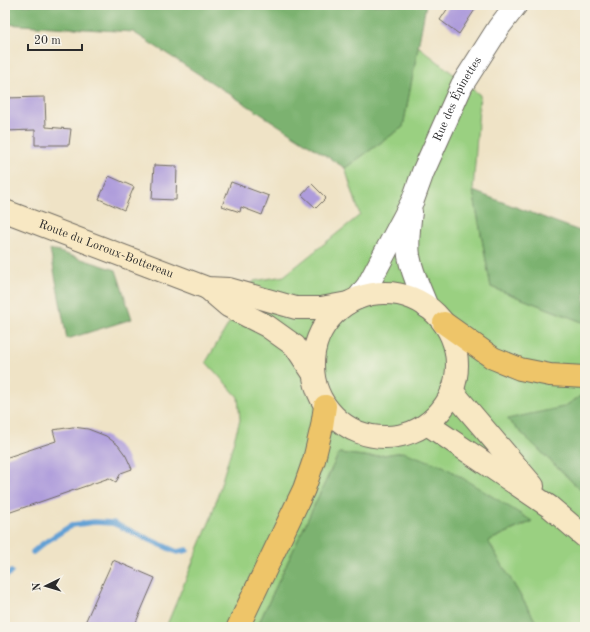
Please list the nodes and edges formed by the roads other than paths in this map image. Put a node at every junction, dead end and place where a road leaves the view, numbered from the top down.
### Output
1 (516, 5) edge
2 (413, 200) junction
3 (5, 211) edge
4 (207, 288) junction
5 (354, 300) junction
6 (428, 307) junction
7 (444, 323) junction
8 (313, 374) junction
9 (585, 377) edge
10 (452, 391) junction
11 (325, 406) junction
12 (427, 424) junction
13 (550, 507) junction
14 (585, 536) edge
15 (238, 627) edge

1 - 2 street, Rue des Épinettes
2 - 5 street, Rue des Épinettes
2 - 6 street, Rue des Épinettes
3 - 4 main road, Route du Loroux-Bottereau
4 - 5 main road, Route du Loroux-Bottereau
4 - 8 main road, Route du Loroux-Bottereau
5 - 6 main road, Route du Loroux-Bottereau
5 - 8 main road
6 - 7 main road, Route du Loroux-Bottereau
7 - 9 highway
7 - 10 main road, Route du Loroux-Bottereau
8 - 11 main road, Route du Loroux-Bottereau
10 - 12 main road, Route du Loroux-Bottereau
10 - 13 main road
11 - 12 main road, Route du Loroux-Bottereau
11 - 15 highway
12 - 13 main road
13 - 14 main road

